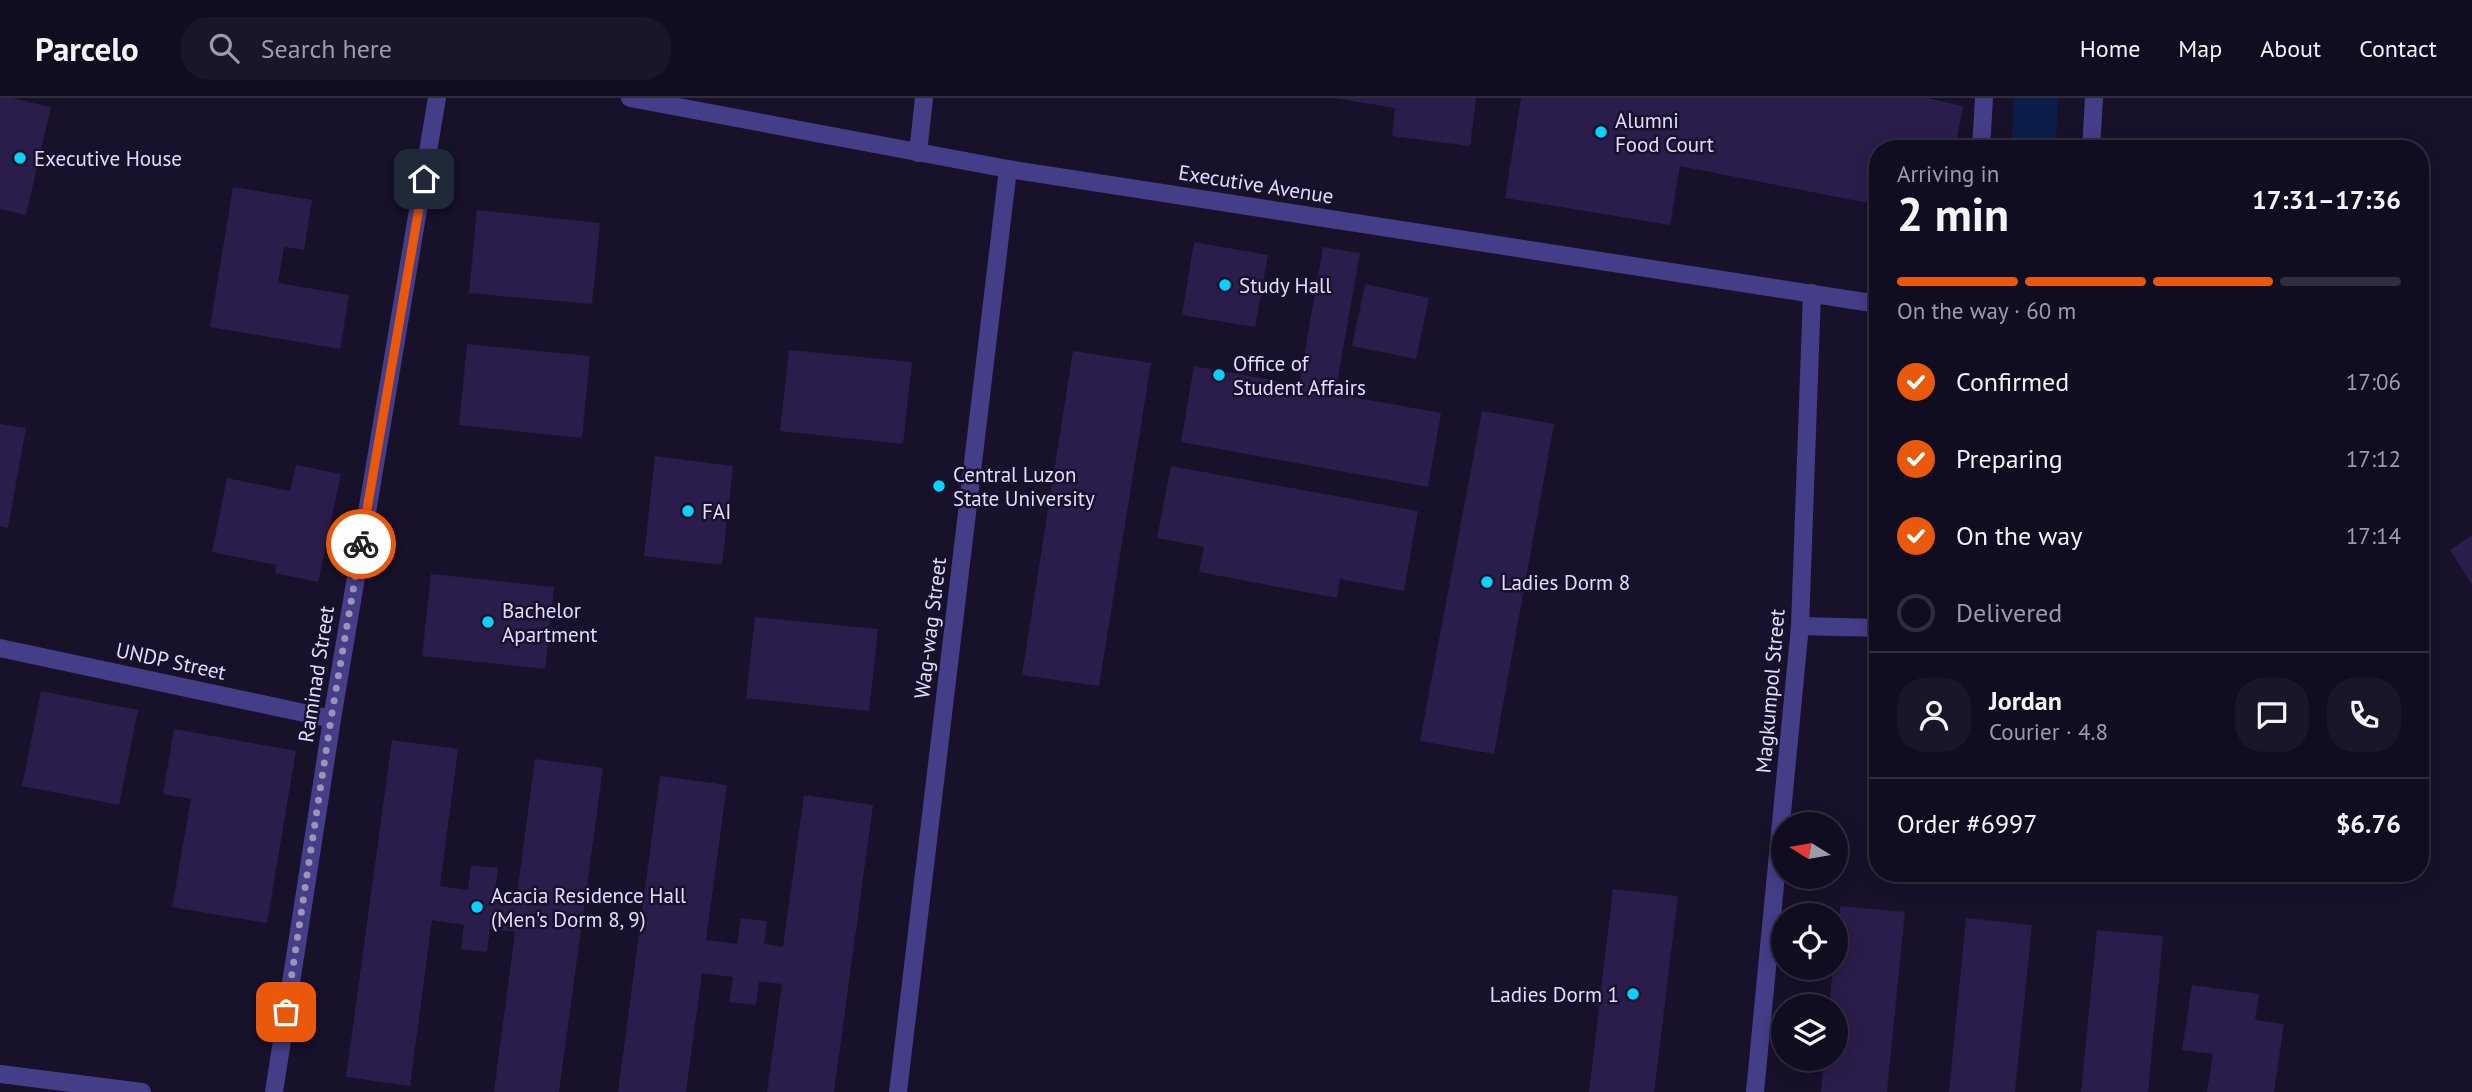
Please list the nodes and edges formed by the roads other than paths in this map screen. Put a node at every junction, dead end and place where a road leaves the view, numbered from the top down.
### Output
1 (437, 98) edge
2 (630, 98) edge
3 (923, 98) edge
4 (1984, 98) edge
5 (2094, 98) edge
6 (1982, 140) edge
7 (2092, 140) edge
8 (918, 153) junction
9 (1008, 169) junction
10 (1812, 293) junction
11 (1869, 302) edge
12 (1800, 626) junction
13 (1869, 628) edge
14 (0, 648) edge
15 (331, 719) junction
16 (0, 1074) edge
17 (142, 1092) edge
18 (274, 1092) edge
19 (898, 1092) edge
20 (1755, 1092) edge

1 - 15 street, Raminad Street
2 - 8 street, Executive Avenue
3 - 8 street
4 - 6 street
5 - 7 street
8 - 9 street, Executive Avenue
9 - 10 street, Executive Avenue
9 - 19 street, Wag-wag Street
10 - 11 street, Executive Avenue
10 - 12 street, Magkumpol Street
12 - 13 street
12 - 20 street, Magkumpol Street
14 - 15 street, UNDP Street
15 - 18 street, Raminad Street
16 - 17 street

